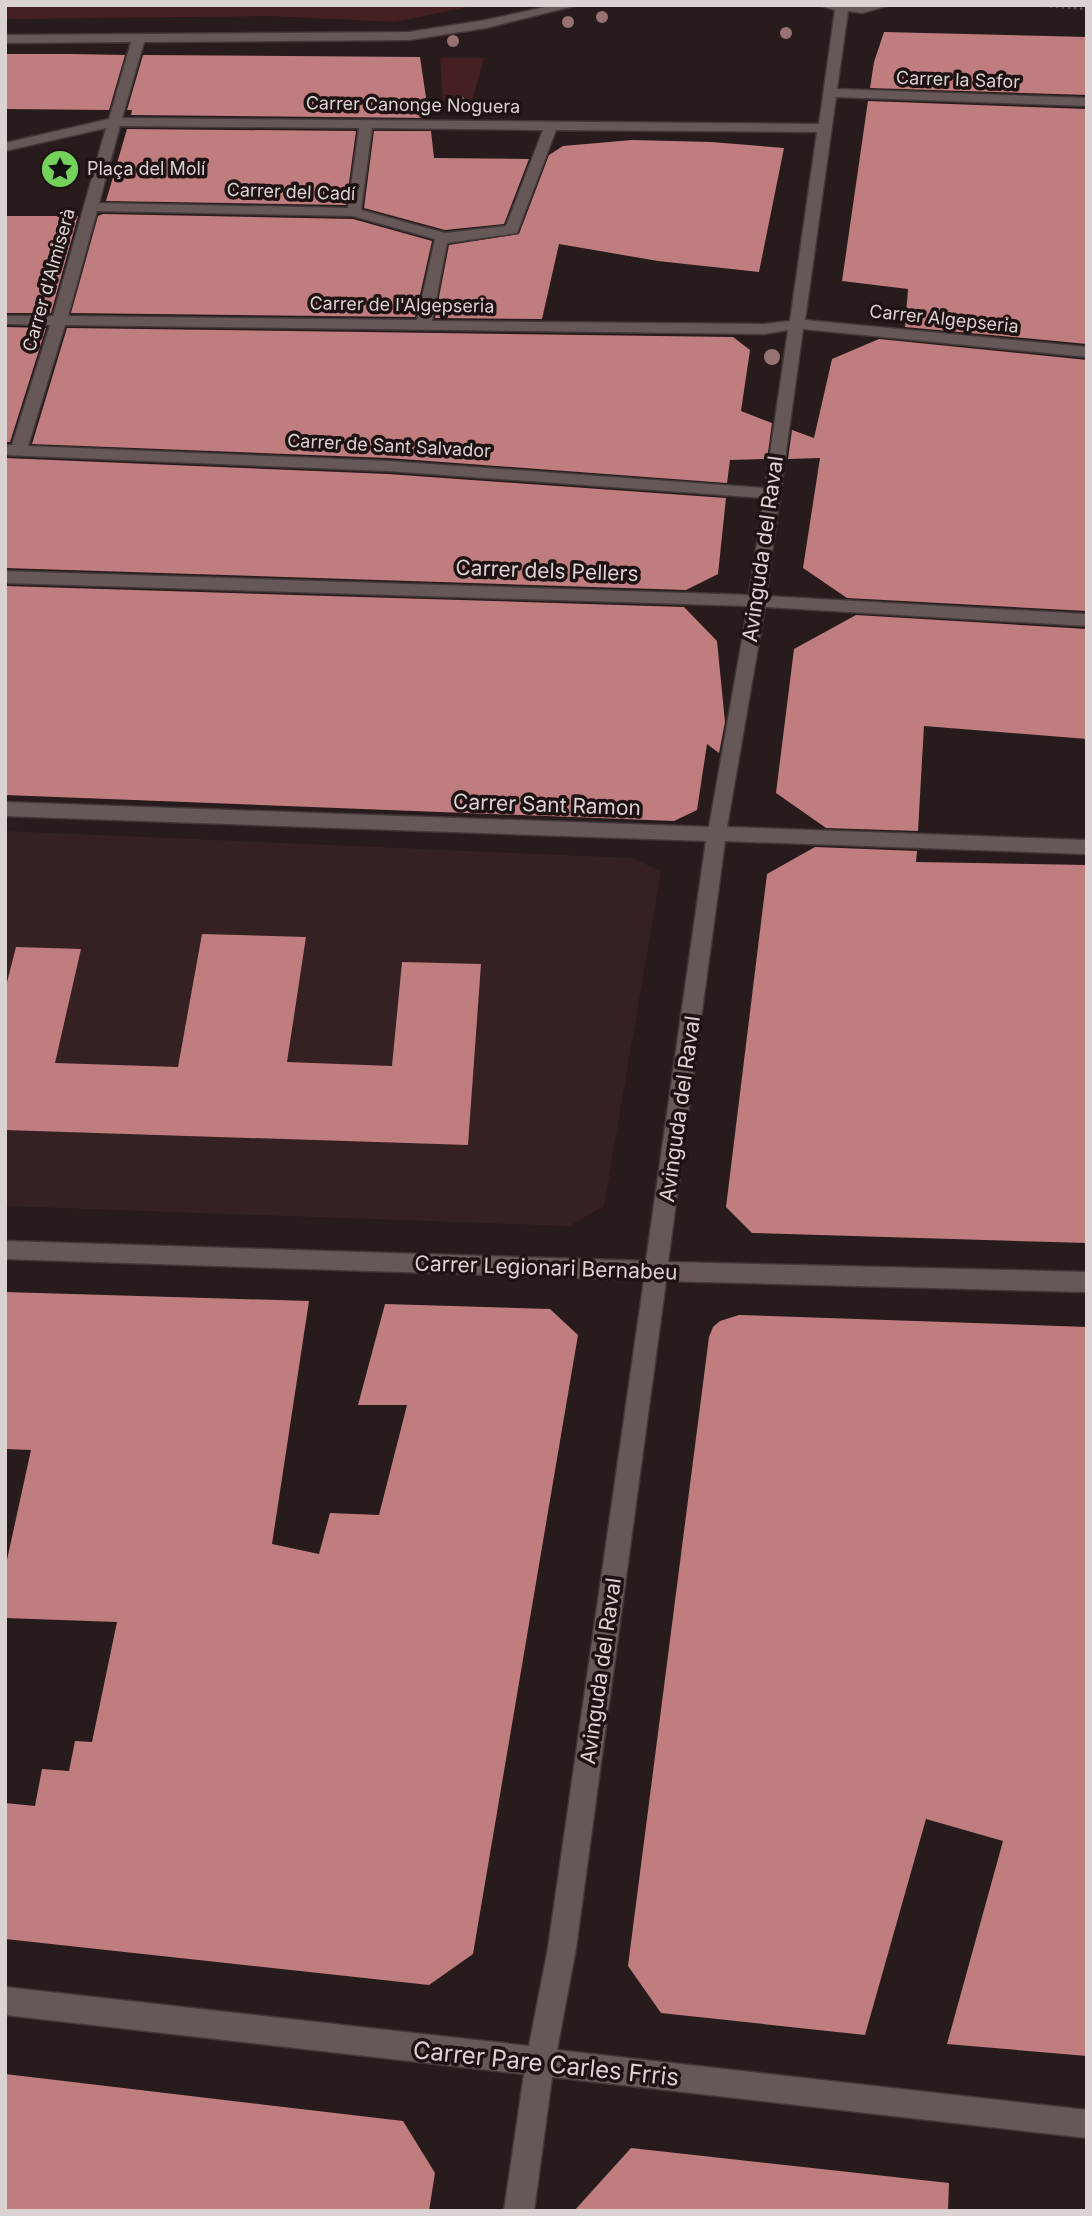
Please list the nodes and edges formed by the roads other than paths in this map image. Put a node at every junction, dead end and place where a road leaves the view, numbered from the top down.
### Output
1 (572, 5) edge
2 (884, 5) edge
3 (833, 7) edge
4 (5, 39) edge
5 (138, 39) junction
6 (828, 93) junction
7 (1087, 102) edge
8 (115, 122) junction
9 (366, 124) junction
10 (551, 126) junction
11 (823, 128) junction
12 (5, 147) edge
13 (90, 207) junction
14 (354, 212) junction
15 (445, 237) junction
16 (5, 320) edge
17 (59, 320) junction
18 (797, 324) junction
19 (424, 325) junction
20 (1087, 352) edge
21 (12, 450) edge
22 (771, 494) junction
23 (5, 577) edge
24 (757, 601) junction
25 (1087, 620) edge
26 (5, 809) edge
27 (717, 833) junction
28 (1087, 847) edge
29 (5, 1250) edge
30 (658, 1272) junction
31 (1087, 1282) edge
32 (5, 2001) edge
33 (540, 2064) junction
34 (1087, 2124) edge
35 (519, 2211) edge

1 - 5 street
2 - 3 street
3 - 6 street, Avinguda del Raval
4 - 5 street
5 - 8 street, Carrer d'Almiserà
6 - 7 street, Carrer la Safor
6 - 11 street, Avinguda del Raval
8 - 9 street, Carrer Canonge Noguera
8 - 12 street, Carrer Canonge Noguera
8 - 13 street, Carrer d'Almiserà
9 - 10 street, Carrer Canonge Noguera
9 - 14 street
10 - 11 street, Carrer Canonge Noguera
10 - 15 street
11 - 18 street, Avinguda del Raval
13 - 14 street, Carrer del Cadí
13 - 17 street, Carrer d'Almiserà
14 - 15 street, Carrer del Cadí
15 - 19 street
16 - 17 street, Carrer de l'Algepseria
17 - 19 street, Carrer de l'Algepseria
17 - 21 street, Carrer d'Almiserà
18 - 19 street, Carrer de l'Algepseria
18 - 20 street, Carrer Algepseria
18 - 22 street, Avinguda del Raval
21 - 22 street, Carrer de Sant Salvador
22 - 24 street, Avinguda del Raval
23 - 24 street, Carrer dels Pellers
24 - 25 street, Carrer dels Pellers
24 - 27 street, Avinguda del Raval
26 - 27 street, Carrer Sant Ramon
27 - 28 street, Carrer Sant Ramon
27 - 30 street, Avinguda del Raval
29 - 30 street, Carrer Legionari Bernabeu
30 - 31 street, Carrer Legionari Bernabeu
30 - 33 street, Avinguda del Raval
32 - 33 street, Carrer Pare Carles Frris
33 - 34 street, Carrer Pare Carles Frris
33 - 35 street, Avinguda del Raval

